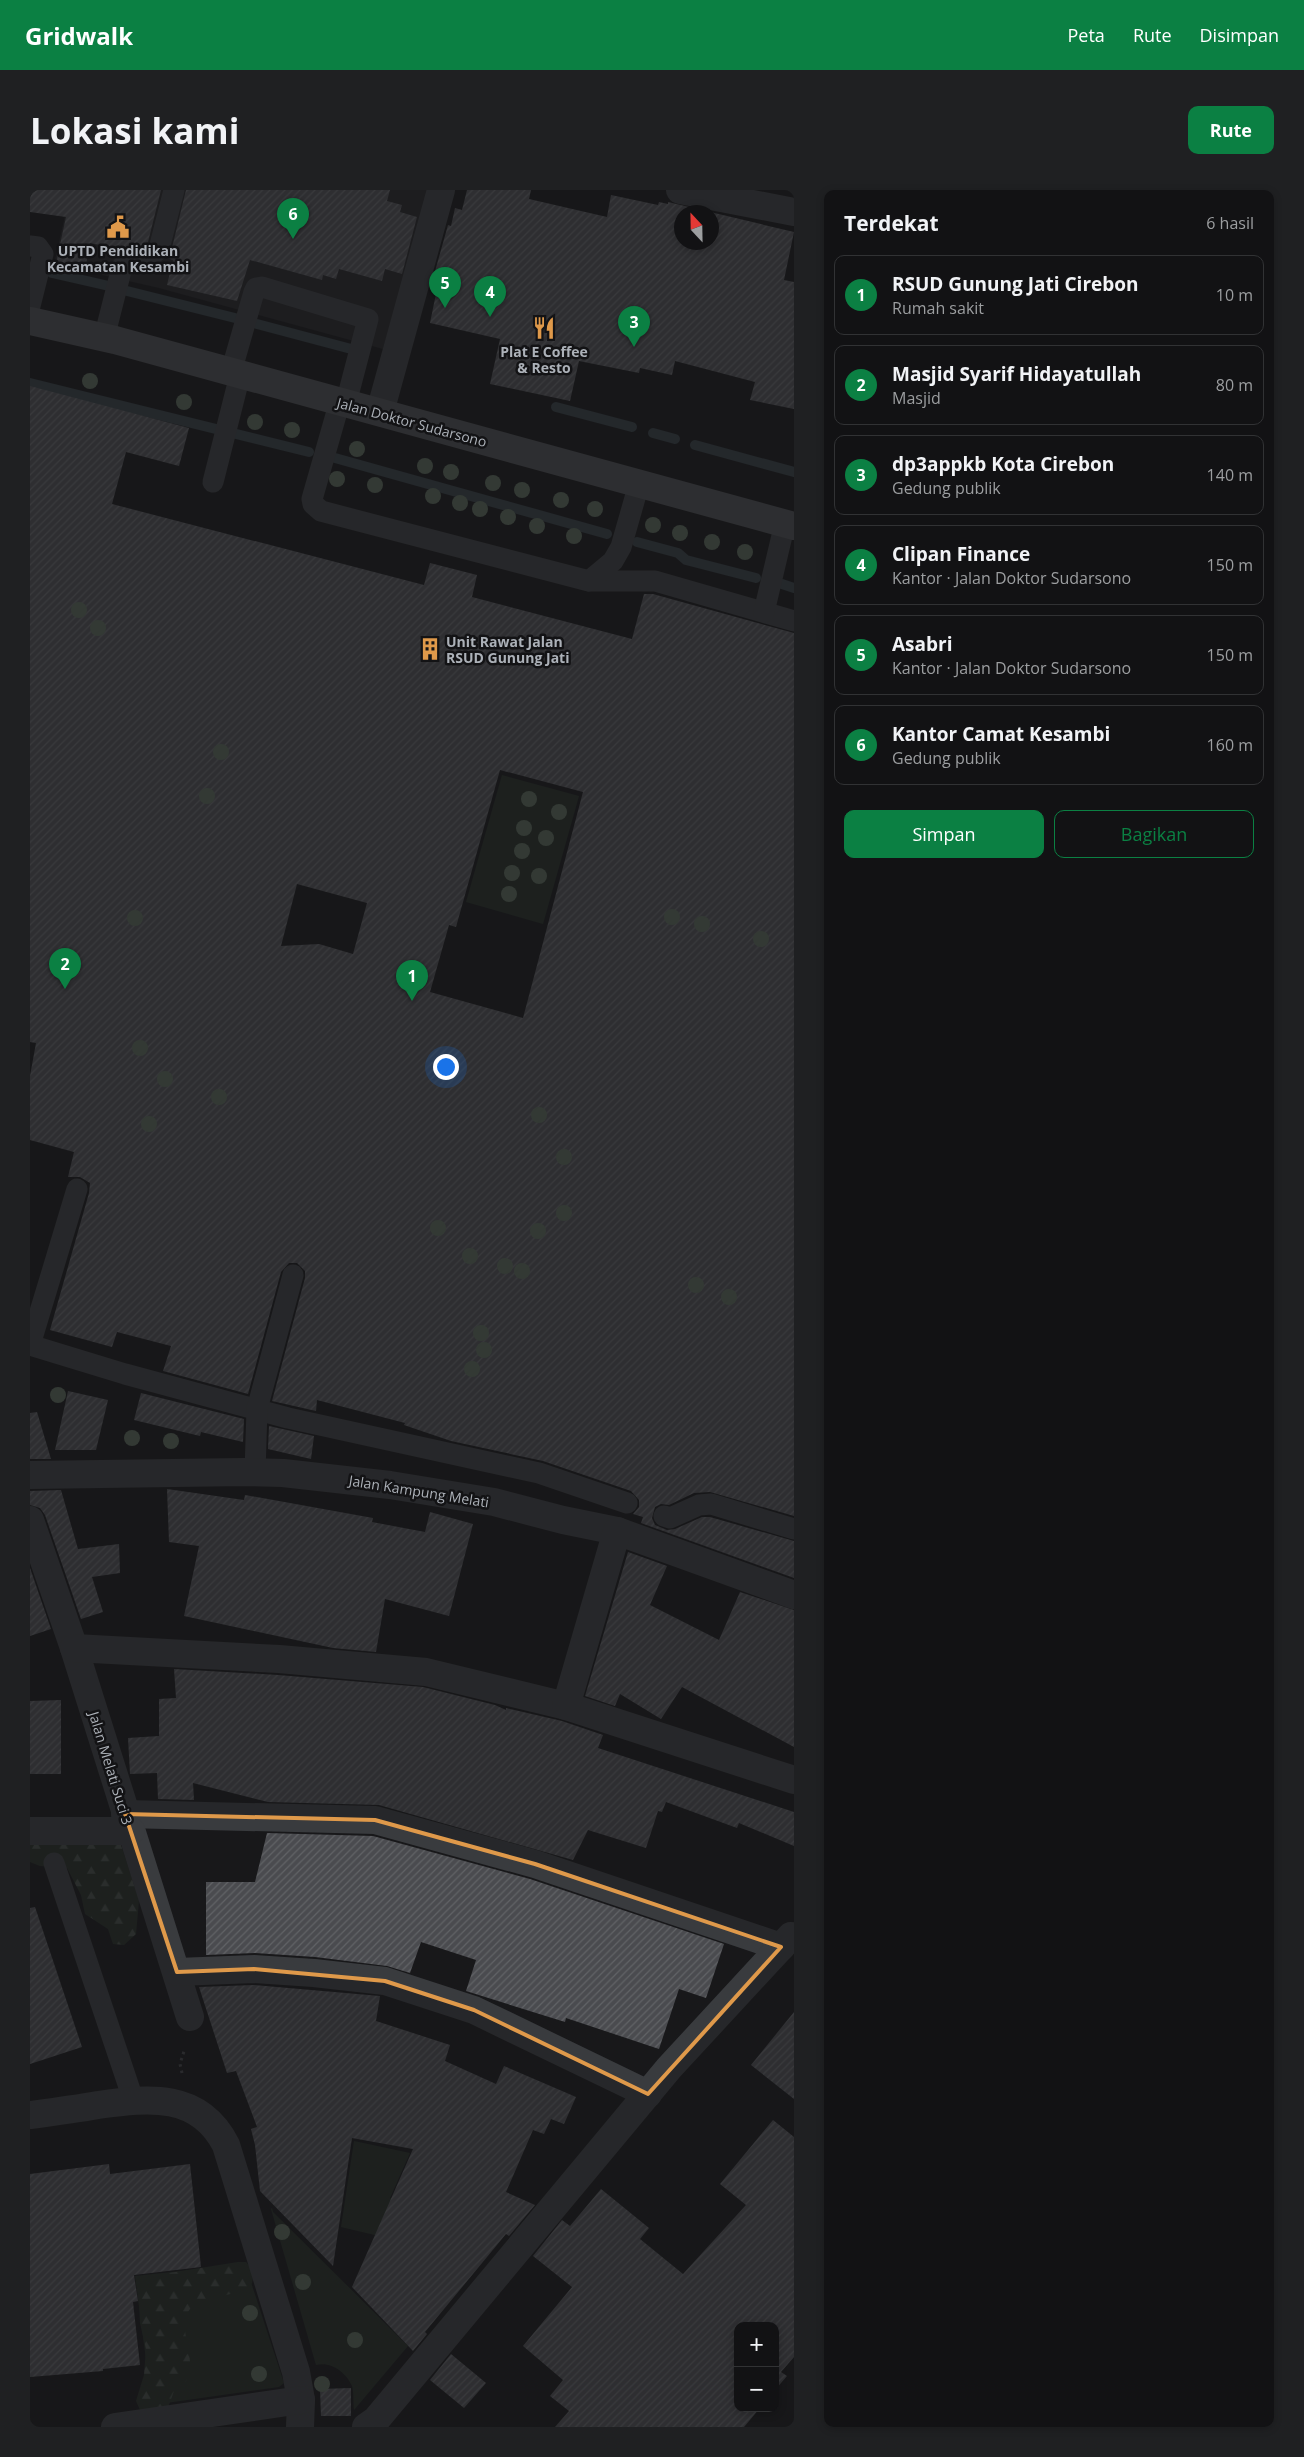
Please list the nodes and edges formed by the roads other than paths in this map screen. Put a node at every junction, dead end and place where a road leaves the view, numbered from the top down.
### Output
1 (174, 190) edge
2 (441, 190) edge
3 (680, 190) edge
4 (794, 212) edge
5 (30, 246) edge
6 (30, 306) edge
7 (30, 320) edge
8 (104, 338) junction
9 (235, 374) junction
10 (343, 402) junction
11 (380, 412) junction
12 (213, 482) dead end
13 (639, 484) junction
14 (790, 524) edge
15 (588, 581) junction
16 (764, 612) junction
17 (794, 621) edge
18 (77, 1188) dead end
19 (293, 1275) dead end
20 (30, 1345) edge
21 (257, 1409) junction
22 (255, 1472) junction
23 (30, 1475) edge
24 (627, 1503) dead end
25 (664, 1516) dead end
26 (30, 1520) edge
27 (794, 1529) edge
28 (617, 1531) junction
29 (794, 1595) edge
30 (74, 1648) junction
31 (566, 1706) junction
32 (794, 1780) edge
33 (128, 1823) junction
34 (30, 1831) edge
35 (54, 1863) dead end
36 (787, 1940) edge
37 (177, 1972) junction
38 (190, 2017) road end
39 (648, 2094) junction
40 (133, 2099) junction
41 (30, 2116) edge
42 (301, 2400) junction
43 (115, 2427) edge
44 (300, 2427) edge
45 (366, 2427) edge

1 - 8 lane
2 - 11 street
3 - 4 street
5 - 6 lane
7 - 8 street, Jalan Doktor Sudarsono
8 - 9 street, Jalan Doktor Sudarsono
9 - 10 street, Jalan Doktor Sudarsono
9 - 10 lane
9 - 12 lane
10 - 11 street, Jalan Doktor Sudarsono
10 - 15 lane
11 - 13 street, Jalan Doktor Sudarsono
13 - 14 street, Jalan Doktor Sudarsono
13 - 15 lane
14 - 16 lane
15 - 16 lane
16 - 17 lane
18 - 20 lane
19 - 21 lane
20 - 21 lane
21 - 22 lane
21 - 24 lane
22 - 23 street, Jalan Kampung Melati
22 - 28 street, Jalan Kampung Melati
25 - 27 lane
26 - 30 street, Jalan Melati Suci 3
28 - 29 street, Jalan Kampung Melati
28 - 31 street
30 - 31 street
30 - 33 street, Jalan Melati Suci 3
31 - 32 street
33 - 34 street
33 - 36 street
33 - 37 street, Jalan Melati Suci 3
35 - 40 lane
36 - 39 street
37 - 38 street, Jalan Melati Suci 3
37 - 39 street
39 - 45 street
40 - 41 street
40 - 42 street
42 - 43 street
42 - 44 street

